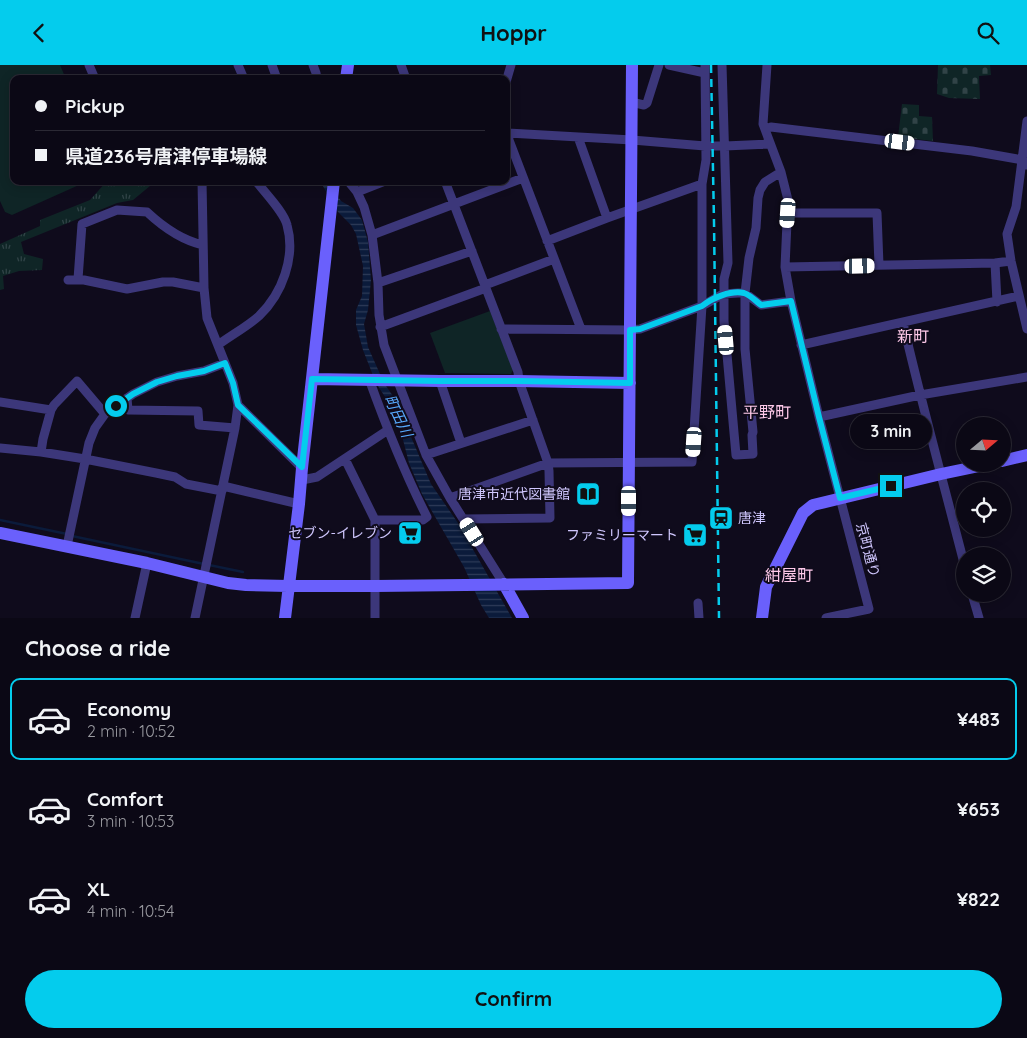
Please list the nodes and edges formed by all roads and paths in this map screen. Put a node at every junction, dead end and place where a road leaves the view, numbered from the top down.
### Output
1 (632, 65) edge
2 (659, 65) edge
3 (668, 65) edge
4 (722, 65) edge
5 (766, 65) edge
6 (705, 69) edge
7 (631, 103) junction
8 (1027, 121) edge
9 (765, 129) junction
10 (510, 133) edge
11 (578, 137) junction
12 (632, 140) junction
13 (510, 143) edge
14 (770, 144) junction
15 (705, 146) junction
16 (725, 146) junction
17 (1025, 162) edge
18 (781, 172) junction
19 (523, 178) junction
20 (510, 183) edge
21 (702, 184) junction
22 (202, 185) edge
23 (259, 185) edge
24 (334, 185) edge
25 (351, 185) edge
26 (375, 185) edge
27 (446, 185) edge
28 (505, 185) edge
29 (357, 192) junction
30 (454, 205) junction
31 (631, 210) junction
32 (788, 213) junction
33 (607, 217) junction
34 (372, 235) junction
35 (547, 241) junction
36 (203, 245) junction
37 (472, 251) junction
38 (554, 259) junction
39 (1011, 261) junction
40 (995, 263) junction
41 (878, 265) junction
42 (785, 267) junction
43 (78, 279) junction
44 (68, 280) dead end
45 (378, 283) junction
46 (485, 287) junction
47 (204, 288) junction
48 (745, 293) junction
49 (723, 294) junction
50 (1019, 296) junction
51 (791, 301) junction
52 (997, 302) junction
53 (702, 306) junction
54 (903, 323) junction
55 (1026, 323) edge
56 (380, 327) junction
57 (501, 329) junction
58 (580, 329) junction
59 (630, 330) junction
60 (218, 345) junction
61 (801, 345) junction
62 (225, 363) junction
63 (1027, 377) edge
64 (312, 379) junction
65 (369, 379) junction
66 (398, 380) junction
67 (440, 381) junction
68 (519, 381) junction
69 (630, 383) junction
70 (920, 395) junction
71 (127, 398) junction
72 (0, 402) edge
73 (238, 405) junction
74 (50, 410) junction
75 (105, 414) junction
76 (819, 417) junction
77 (533, 420) junction
78 (235, 428) junction
79 (388, 430) junction
80 (461, 443) junction
81 (0, 447) edge
82 (41, 452) junction
83 (426, 455) junction
84 (1027, 455) edge
85 (85, 459) junction
86 (345, 459) junction
87 (1011, 459) edge
88 (629, 462) junction
89 (548, 463) junction
90 (956, 471) edge
91 (302, 474) junction
92 (941, 474) junction
93 (222, 489) junction
94 (450, 498) junction
95 (840, 498) junction
96 (300, 504) junction
97 (464, 519) junction
98 (375, 520) junction
99 (0, 533) edge
100 (69, 539) junction
101 (960, 547) edge
102 (147, 563) junction
103 (205, 568) junction
104 (501, 584) junction
105 (288, 586) junction
106 (375, 586) junction
107 (974, 602) edge
108 (698, 603) dead end
109 (135, 618) edge
110 (195, 618) edge
111 (285, 618) edge
112 (375, 618) edge
113 (523, 618) edge
114 (699, 618) edge
115 (762, 618) edge
116 (826, 618) edge
117 (979, 618) edge

1 - 7 street
2 - 7 street
3 - 6 street
4 - 16 street
5 - 9 street, 京町通り
6 - 15 street
7 - 12 street
8 - 17 street
9 - 14 street, 京町通り
9 - 17 street
10 - 11 street
11 - 12 street
11 - 33 street
12 - 15 street
12 - 31 street
13 - 19 street
14 - 16 street
14 - 18 street, 京町通り
15 - 16 street
15 - 21 street
16 - 49 street
17 - 39 street
18 - 32 street, 京町通り
18 - 48 street
19 - 20 street
19 - 35 street
21 - 31 street
21 - 53 street
22 - 36 street
23 - 60 street
24 - 64 street
25 - 29 street
26 - 29 street
27 - 30 street
28 - 30 street
29 - 34 street
30 - 34 street
30 - 37 street
31 - 33 street
31 - 59 street
32 - 41 street
32 - 42 street, 京町通り
33 - 35 street
34 - 45 street
35 - 38 street
36 - 43 street
36 - 47 street
37 - 45 street
37 - 46 street
38 - 46 street
38 - 58 street
39 - 40 street
39 - 50 street
40 - 41 street
40 - 52 street
41 - 42 street
42 - 51 street, 京町通り
43 - 44 street
43 - 47 street
45 - 56 street
46 - 56 street
46 - 57 street
47 - 60 street
48 - 49 street
48 - 49 street
48 - 51 street
49 - 53 street
50 - 52 street
50 - 55 street
51 - 61 street, 京町通り
52 - 54 street
53 - 59 street
53 - 88 street
54 - 61 street
54 - 70 street
56 - 66 street
57 - 58 street
57 - 68 street
58 - 59 street
59 - 69 street
60 - 62 street
61 - 76 street, 京町通り
62 - 71 street
62 - 73 street
63 - 70 street
64 - 65 street
64 - 91 street
65 - 66 street
65 - 79 street
66 - 67 street
66 - 83 street
67 - 68 street
67 - 80 street
68 - 69 street
68 - 77 street
69 - 88 street
70 - 76 street
70 - 92 street
71 - 75 street
71 - 78 street
72 - 74 street
73 - 78 street
73 - 91 street
74 - 75 street
74 - 82 street
75 - 85 street
76 - 95 street, 京町通り
77 - 80 street
77 - 89 street
78 - 93 street
79 - 86 street
79 - 98 street
80 - 83 street
81 - 82 street
82 - 85 street
83 - 94 street
84 - 87 street
85 - 93 street
85 - 100 street
86 - 91 street
86 - 98 street
88 - 89 street
88 - 104 street
89 - 94 street
89 - 97 street
90 - 92 street
91 - 96 street
92 - 95 street
92 - 101 street
93 - 96 street
93 - 103 street
94 - 97 street
95 - 115 street
95 - 116 street, 京町通り
96 - 105 street
97 - 104 street
98 - 106 street
99 - 100 street
100 - 102 street
102 - 103 street
102 - 109 street
103 - 105 street
103 - 110 street
104 - 106 street
104 - 113 street
105 - 106 street
105 - 111 street
106 - 112 street
107 - 117 street
108 - 114 street

